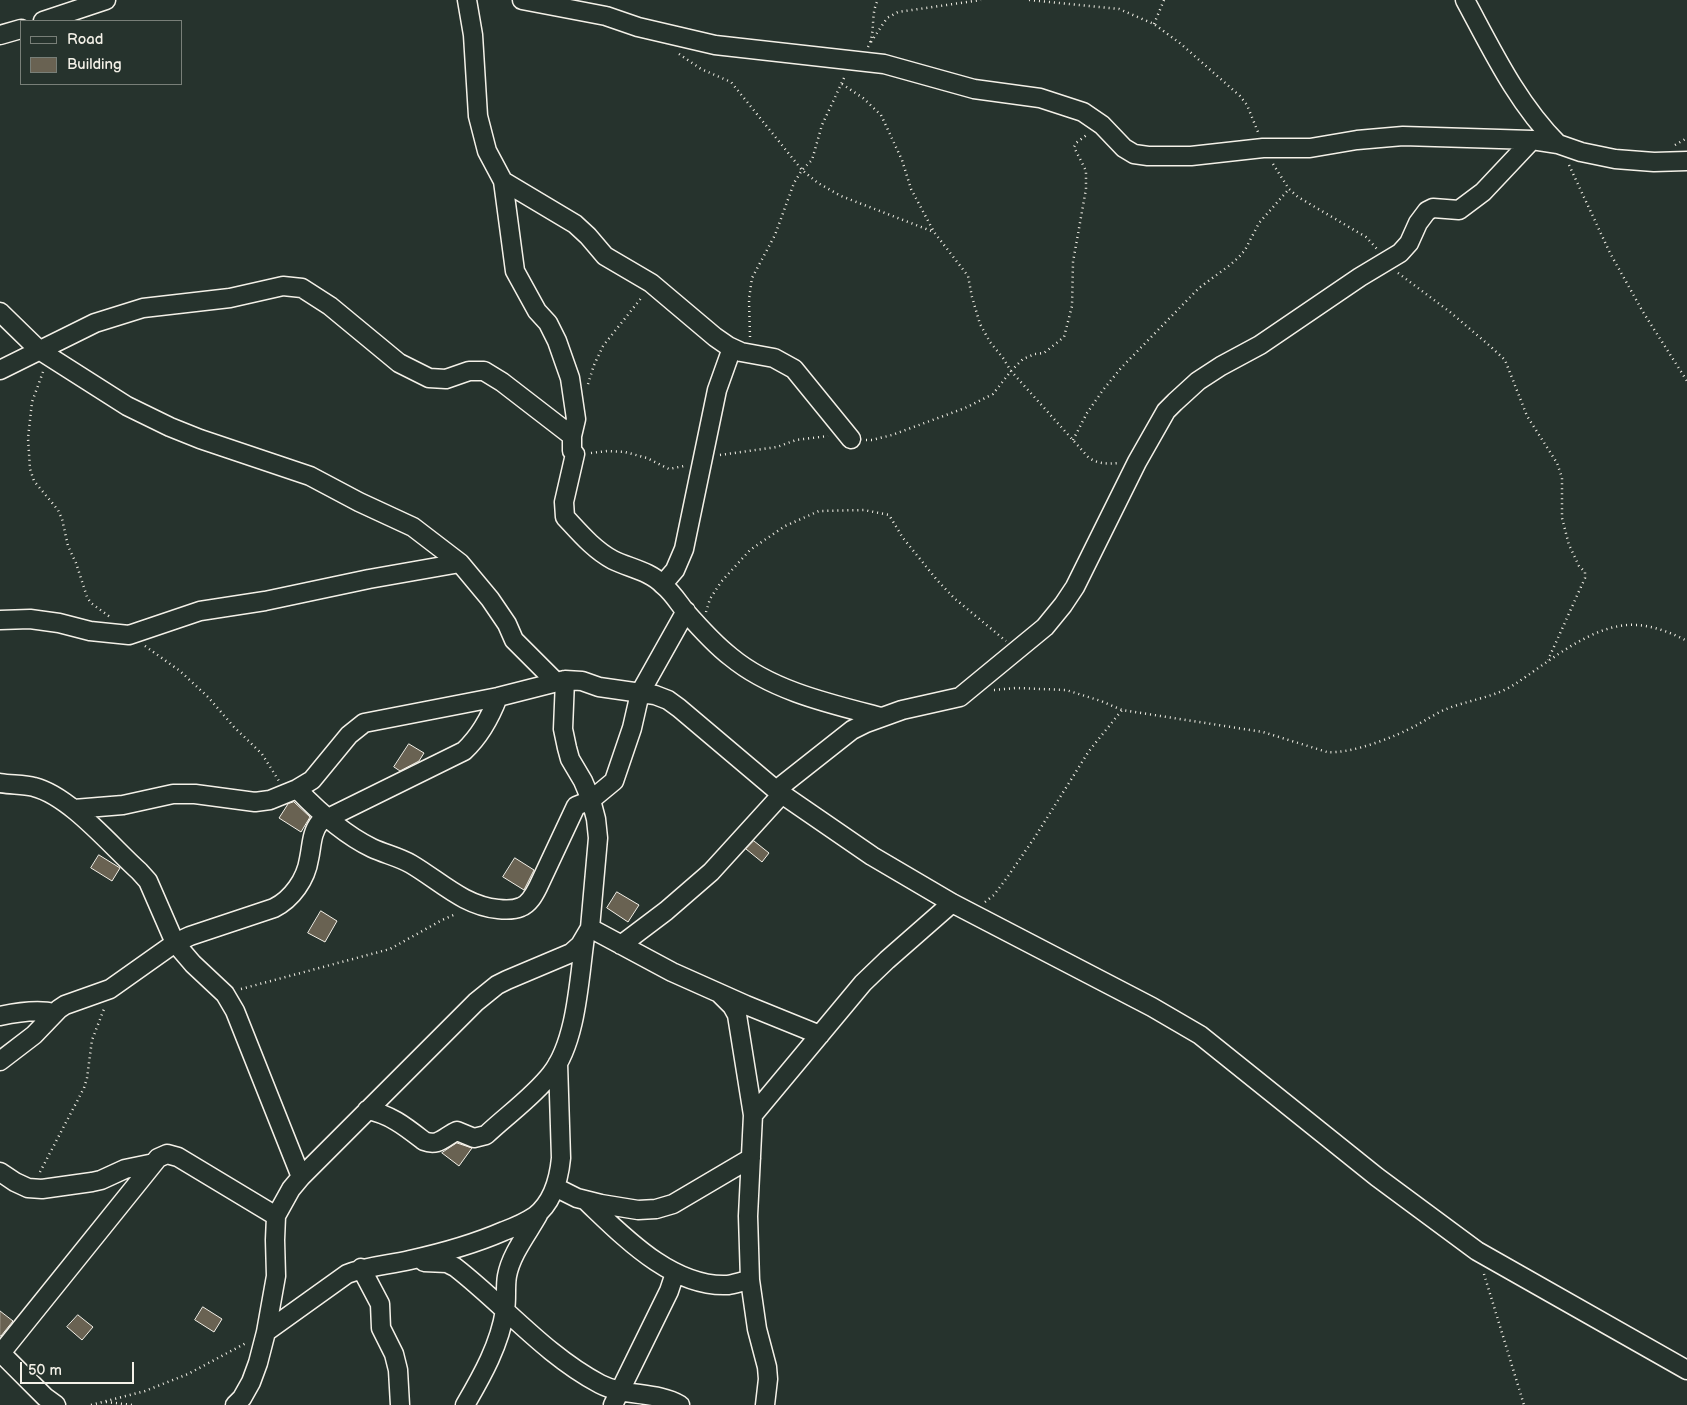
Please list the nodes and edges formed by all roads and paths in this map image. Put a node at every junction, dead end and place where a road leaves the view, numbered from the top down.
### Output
1 (106, 0) edge
2 (467, 0) edge
3 (522, 0) edge
4 (878, 0) edge
5 (981, 0) edge
6 (1029, 0) edge
7 (1164, 0) edge
8 (1465, 0) edge
9 (46, 20) edge
10 (1154, 24) junction
11 (20, 28) edge
12 (0, 35) edge
13 (871, 42) junction
14 (678, 54) dead end
15 (856, 61) junction
16 (842, 84) junction
17 (1102, 125) junction
18 (1532, 140) junction
19 (1558, 144) junction
20 (1263, 148) junction
21 (1687, 161) edge
22 (802, 170) junction
23 (503, 180) junction
24 (1288, 189) junction
25 (934, 232) junction
26 (1384, 262) junction
27 (651, 283) junction
28 (0, 312) edge
29 (732, 348) junction
30 (45, 354) junction
31 (752, 354) junction
32 (0, 370) edge
33 (1011, 371) junction
34 (1687, 381) edge
35 (585, 392) dead end
36 (572, 436) junction
37 (851, 439) junction
38 (1073, 441) junction
39 (574, 454) junction
40 (703, 460) junction
41 (1137, 462) junction
42 (460, 564) junction
43 (663, 584) junction
44 (686, 611) junction
45 (0, 620) edge
46 (700, 627) junction
47 (129, 635) junction
48 (1687, 641) edge
49 (1017, 651) junction
50 (1548, 660) junction
51 (560, 681) junction
52 (968, 692) junction
53 (640, 693) junction
54 (498, 697) junction
55 (1122, 710) junction
56 (881, 717) junction
57 (2, 782) edge
58 (297, 789) junction
59 (779, 792) junction
60 (591, 800) junction
61 (74, 809) junction
62 (326, 818) junction
63 (952, 903) junction
64 (969, 912) junction
65 (459, 913) dead end
66 (587, 932) junction
67 (175, 943) junction
68 (621, 945) junction
69 (110, 988) junction
70 (719, 993) junction
71 (226, 994) junction
72 (55, 1013) junction
73 (0, 1016) edge
74 (820, 1035) junction
75 (0, 1061) edge
76 (558, 1063) junction
77 (367, 1110) junction
78 (754, 1115) junction
79 (751, 1158) junction
80 (154, 1163) junction
81 (0, 1172) edge
82 (301, 1176) junction
83 (556, 1187) junction
84 (32, 1188) junction
85 (583, 1199) junction
86 (541, 1209) junction
87 (276, 1216) junction
88 (1477, 1251) junction
89 (409, 1260) junction
90 (361, 1268) junction
91 (676, 1273) junction
92 (750, 1280) junction
93 (505, 1310) junction
94 (266, 1332) junction
95 (1, 1352) edge
96 (1687, 1370) edge
97 (617, 1398) edge
98 (104, 1402) junction
99 (56, 1405) edge
100 (90, 1405) edge
101 (133, 1405) edge
102 (235, 1405) edge
103 (400, 1405) edge
104 (465, 1405) edge
105 (680, 1405) edge
106 (765, 1405) edge
107 (1524, 1405) edge

1 - 9 street
2 - 23 street
3 - 15 street
4 - 13 path
5 - 13 path
6 - 10 path
7 - 10 path
8 - 19 street
10 - 20 path
11 - 12 street
13 - 15 path
14 - 22 path
15 - 16 path
15 - 17 street
16 - 22 path
16 - 25 path
17 - 20 street
17 - 33 path
18 - 19 street
18 - 20 street
18 - 26 street
19 - 21 street
19 - 34 path
20 - 24 path
22 - 25 path
22 - 31 path
23 - 27 street
23 - 36 street
24 - 26 path
24 - 38 path
25 - 33 path
26 - 41 street
26 - 50 path
27 - 29 street
27 - 35 path
28 - 30 street
29 - 31 street
29 - 40 street
30 - 32 street
30 - 36 street
30 - 42 street
30 - 47 path
31 - 37 street
33 - 37 path
33 - 38 path
36 - 39 street
37 - 40 path
38 - 41 path
39 - 40 path
39 - 43 street
40 - 43 street
41 - 49 street
42 - 47 street
42 - 51 street
43 - 44 street
44 - 46 street
44 - 53 street
45 - 47 street
46 - 49 path
46 - 56 street
47 - 58 path
48 - 50 path
49 - 52 street
50 - 55 path
51 - 53 street
51 - 54 street
51 - 60 street
52 - 55 path
52 - 56 street
53 - 59 street
53 - 60 street
54 - 58 street
54 - 62 street
55 - 64 path
56 - 59 street
57 - 61 street
58 - 61 street
58 - 62 street
59 - 63 street
59 - 68 street
60 - 62 street
60 - 66 street
61 - 67 street
62 - 67 street
63 - 64 street
63 - 74 street
64 - 88 street
65 - 71 path
66 - 68 street
66 - 76 street
66 - 77 street
67 - 69 street
67 - 71 street
68 - 70 street
69 - 72 street
69 - 84 path
70 - 74 street
70 - 78 street
71 - 82 street
72 - 73 street
72 - 75 street
74 - 78 street
76 - 77 street
76 - 83 street
77 - 82 street
78 - 79 street
79 - 85 street
79 - 92 street
80 - 84 street
80 - 87 street
80 - 95 street
81 - 84 street
82 - 87 street
83 - 85 street
83 - 86 street
85 - 91 street
86 - 89 street
86 - 93 street
87 - 94 street
88 - 96 street
88 - 107 path
89 - 90 street
89 - 93 street
90 - 94 street
90 - 103 street
91 - 92 street
91 - 97 street
92 - 106 street
93 - 97 street
93 - 104 street
94 - 98 path
94 - 102 street
95 - 99 street
97 - 105 street
98 - 100 path
98 - 101 path

